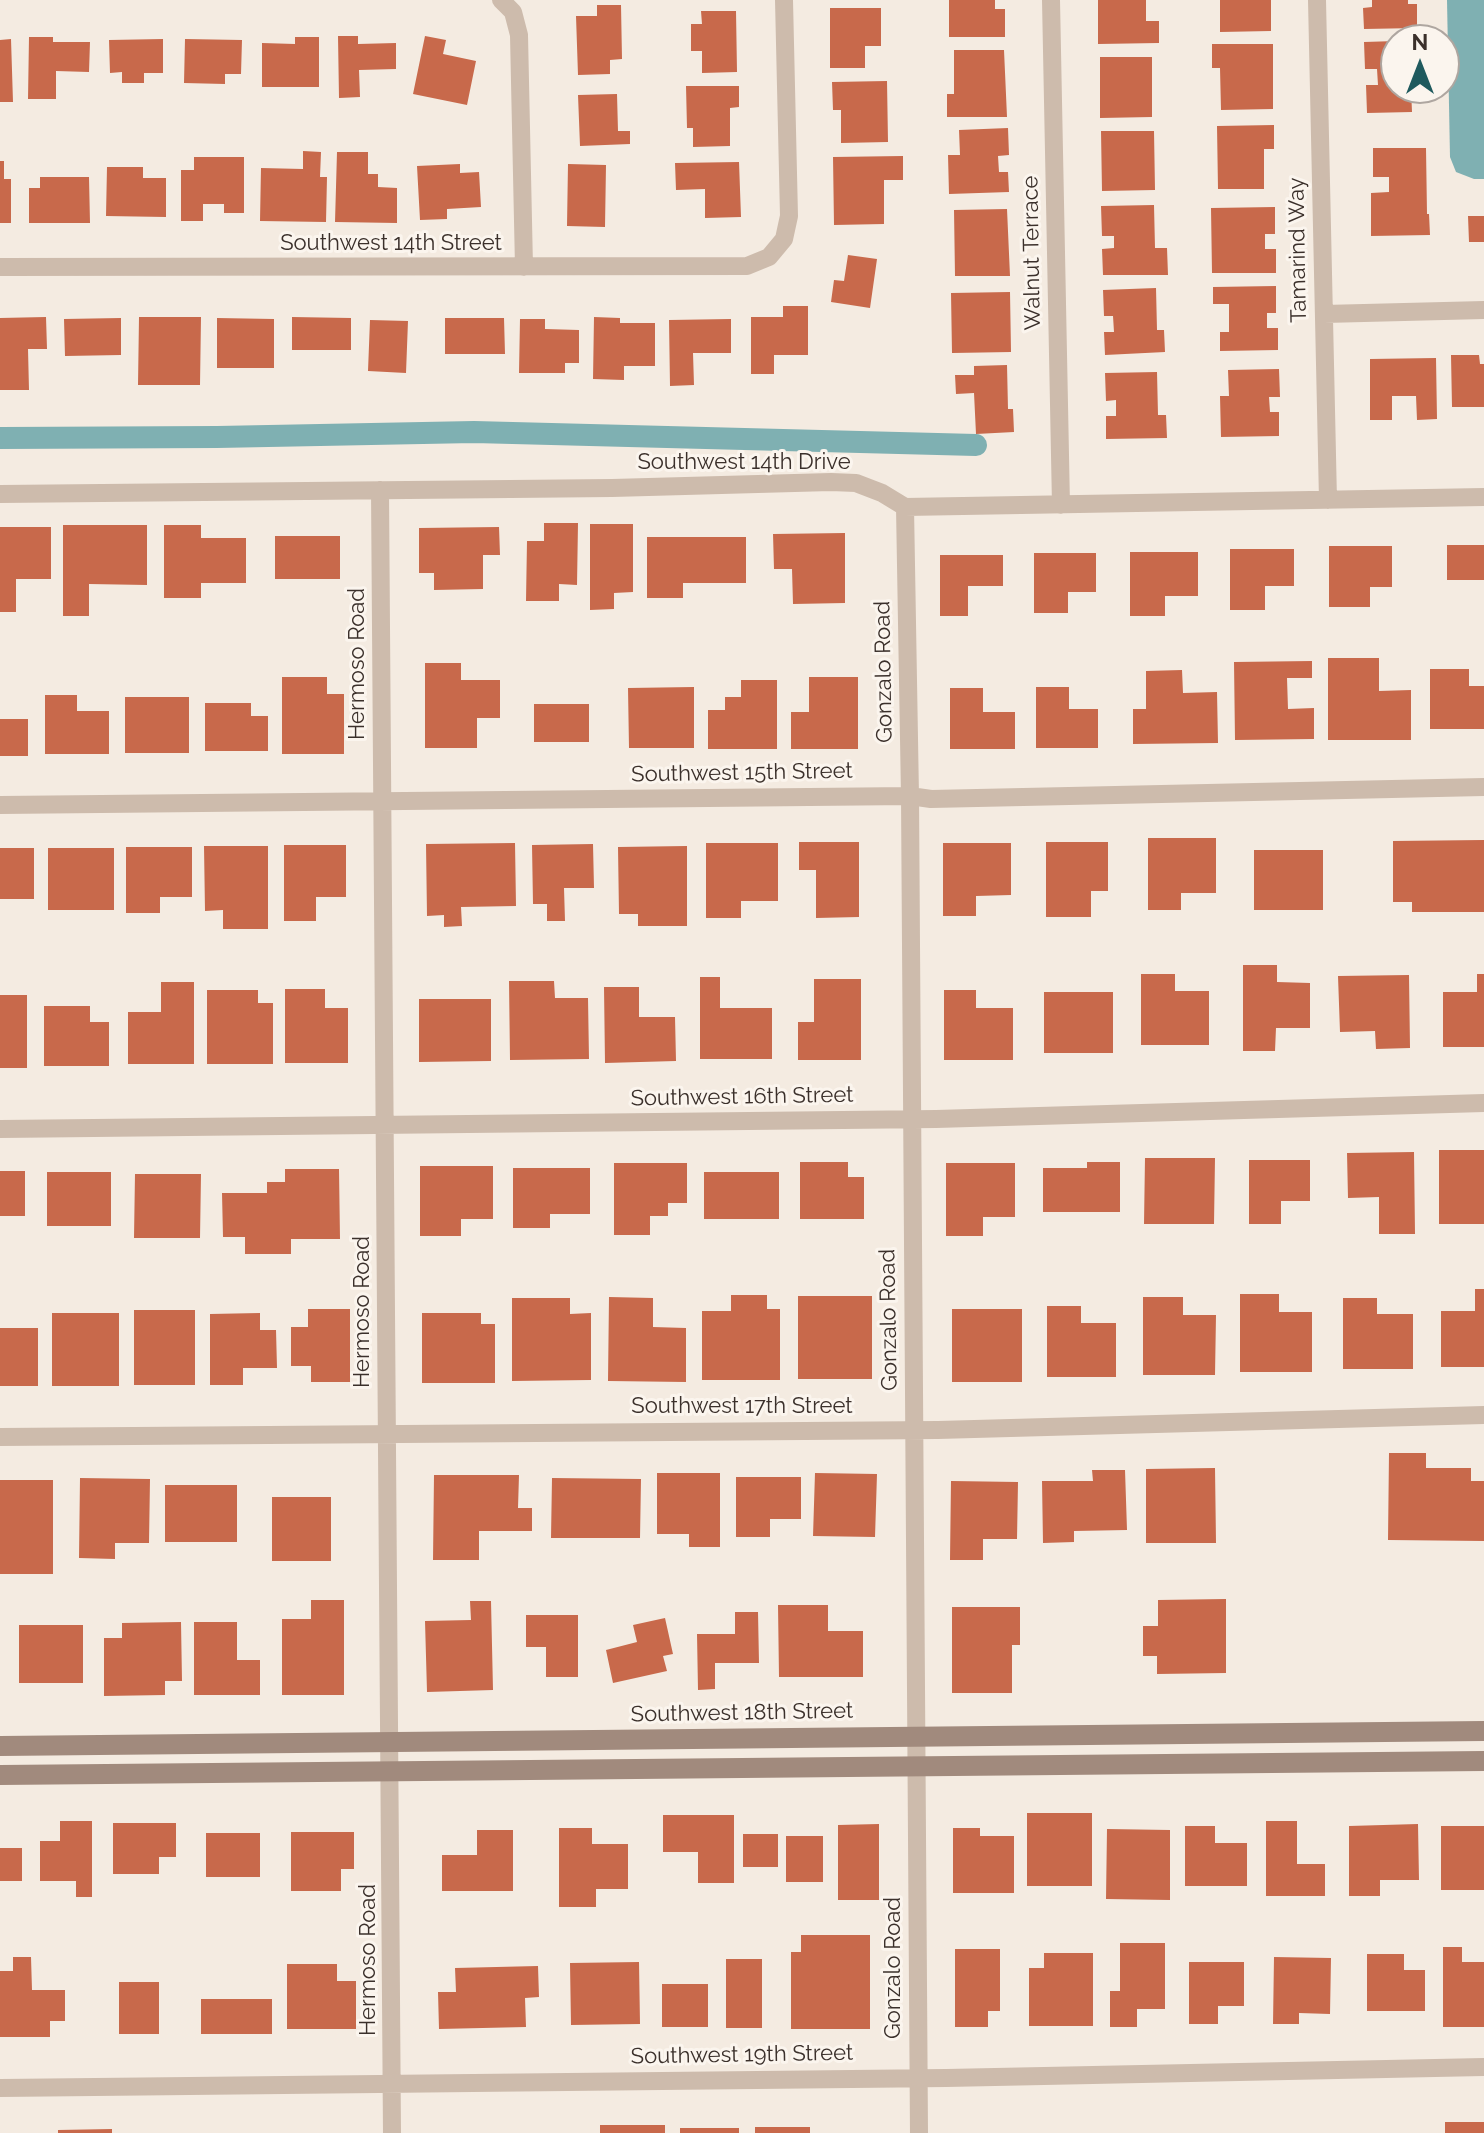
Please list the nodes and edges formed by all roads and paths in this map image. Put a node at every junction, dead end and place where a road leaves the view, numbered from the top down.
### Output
1 (501, 0) edge
2 (784, 0) edge
3 (1051, 0) edge
4 (1317, 0) edge
5 (0, 267) edge
6 (524, 267) junction
7 (1484, 310) edge
8 (1324, 314) junction
9 (380, 490) junction
10 (0, 494) edge
11 (1484, 497) edge
12 (1328, 500) junction
13 (1061, 505) junction
14 (905, 507) junction
15 (1484, 787) edge
16 (910, 796) junction
17 (382, 801) junction
18 (0, 805) edge
19 (1484, 1103) edge
20 (911, 1119) junction
21 (385, 1126) junction
22 (0, 1129) edge
23 (1484, 1415) edge
24 (915, 1429) junction
25 (387, 1433) junction
26 (0, 1437) edge
27 (1484, 1731) edge
28 (917, 1736) junction
29 (391, 1740) junction
30 (0, 1746) edge
31 (1484, 1761) edge
32 (917, 1766) junction
33 (391, 1771) junction
34 (0, 1775) edge
35 (1484, 2067) edge
36 (918, 2077) junction
37 (392, 2083) junction
38 (0, 2088) edge
39 (392, 2133) edge
40 (919, 2133) edge

1 - 6 street
2 - 6 street, Southwest 14th Street
3 - 13 street, Walnut Terrace
4 - 8 street, Tamarind Way
5 - 6 street, Southwest 14th Street
7 - 8 street
8 - 12 street, Tamarind Way
9 - 10 street, Southwest 14th Drive
9 - 14 street, Southwest 14th Drive
9 - 17 street, Hermoso Road
11 - 12 street, Southwest 14th Drive
12 - 13 street, Southwest 14th Drive
13 - 14 street, Southwest 14th Drive
14 - 16 street, Gonzalo Road
15 - 16 street, Southwest 15th Street
16 - 17 street, Southwest 15th Street
16 - 20 street, Gonzalo Road
17 - 18 street, Southwest 15th Street
17 - 21 street, Hermoso Road
19 - 20 street, Southwest 16th Street
20 - 21 street, Southwest 16th Street
20 - 24 street, Gonzalo Road
21 - 22 street, Southwest 16th Street
21 - 25 street, Hermoso Road
23 - 24 street, Southwest 17th Street
24 - 25 street, Southwest 17th Street
24 - 28 street, Gonzalo Road
25 - 26 street, Southwest 17th Street
25 - 29 street, Hermoso Road
27 - 28 main road, Southwest 18th Street
28 - 29 main road, Southwest 18th Street
28 - 32 street, Gonzalo Road
29 - 30 main road, Southwest 18th Street
29 - 33 street, Hermoso Road
31 - 32 main road
32 - 33 main road
32 - 36 street, Gonzalo Road
33 - 34 main road
33 - 37 street, Hermoso Road
35 - 36 street, Southwest 19th Street
36 - 37 street, Southwest 19th Street
36 - 40 street, Gonzalo Road
37 - 38 street, Southwest 19th Street
37 - 39 street, Hermoso Road

